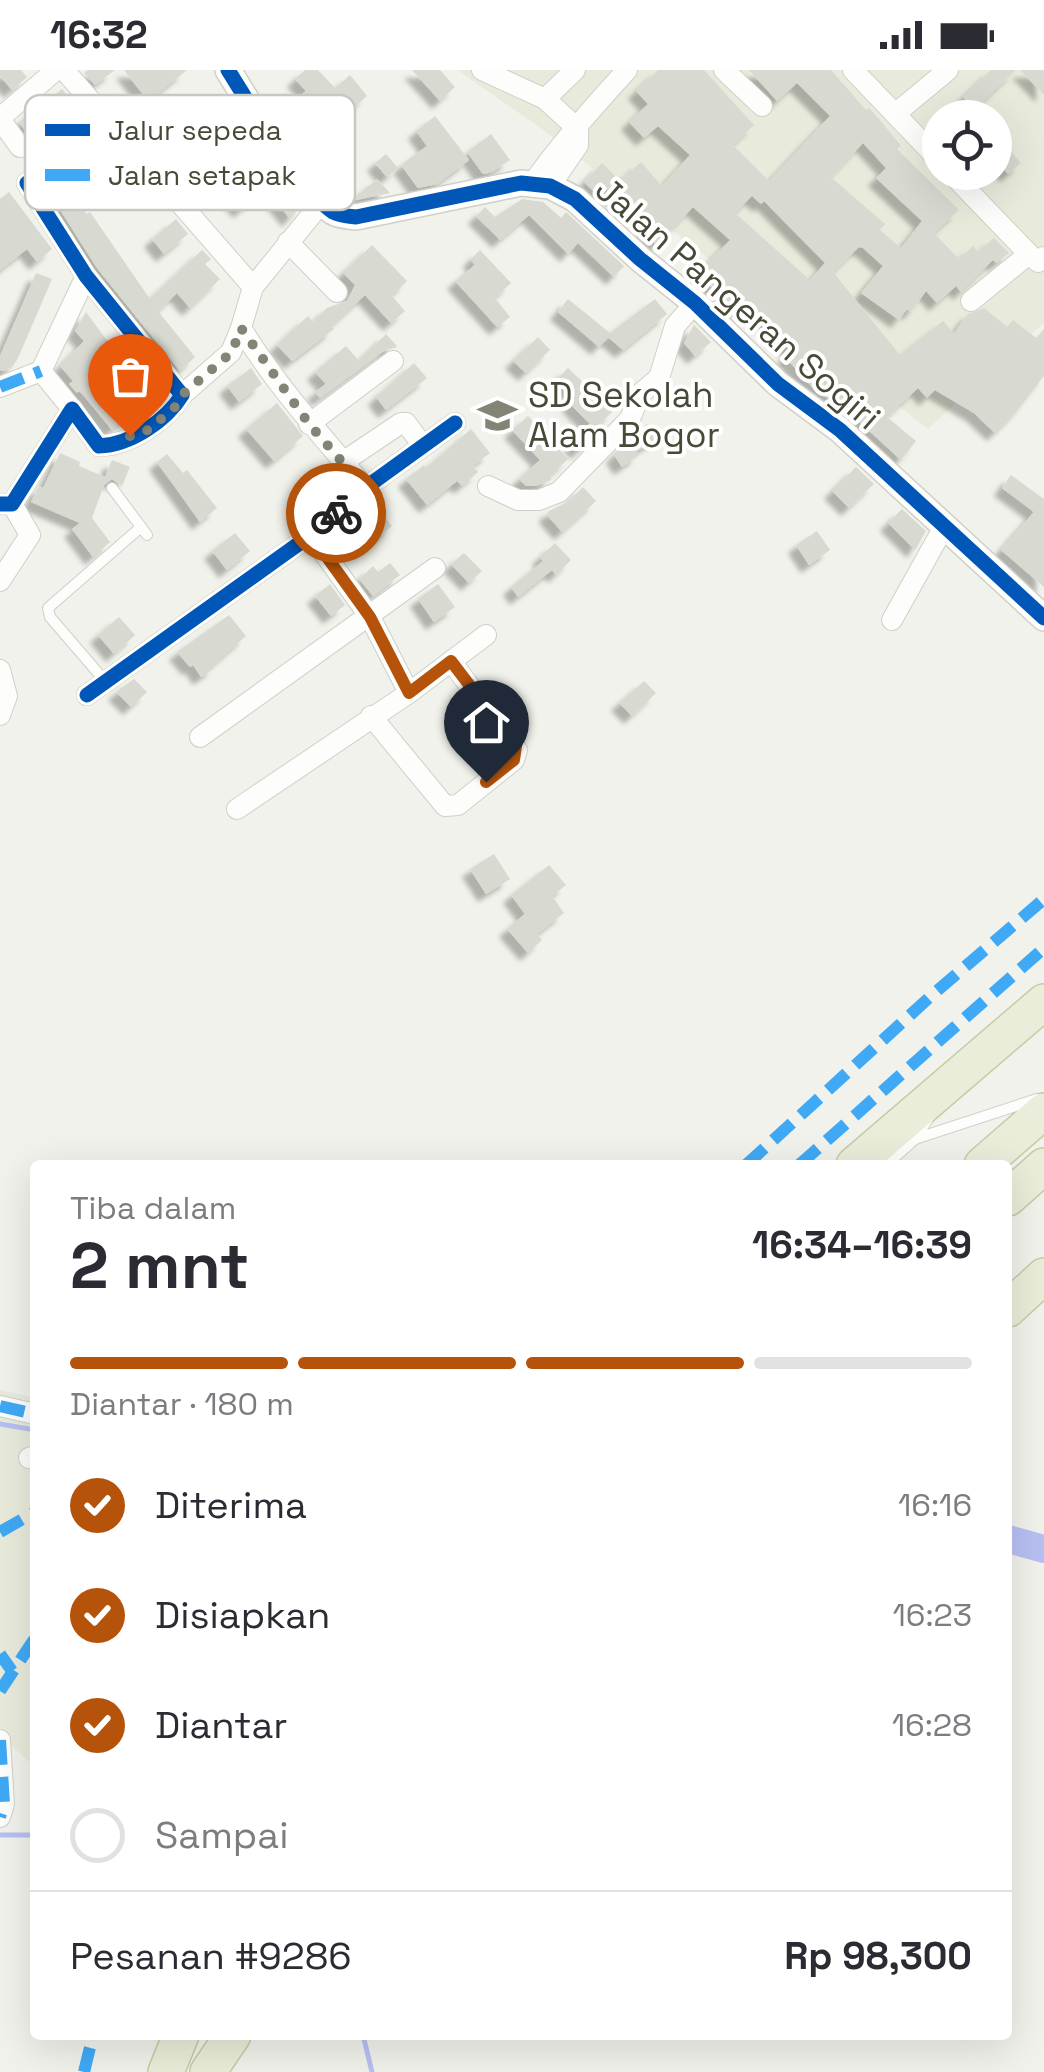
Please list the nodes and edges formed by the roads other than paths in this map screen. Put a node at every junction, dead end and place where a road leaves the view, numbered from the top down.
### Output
1 (56, 70) edge
2 (64, 70) edge
3 (228, 70) edge
4 (482, 70) edge
5 (575, 70) edge
6 (626, 70) edge
7 (724, 70) edge
8 (853, 70) edge
9 (933, 75) edge
10 (32, 78) edge
11 (86, 95) edge
12 (244, 95) edge
13 (545, 99) junction
14 (762, 106) dead end
15 (895, 114) junction
16 (0, 119) edge
17 (578, 129) junction
18 (922, 143) edge
19 (20, 147) dead end
20 (541, 185) junction
21 (967, 190) edge
22 (44, 210) edge
23 (187, 210) edge
24 (315, 210) edge
25 (331, 210) edge
26 (288, 242) junction
27 (1039, 260) edge
28 (86, 276) junction
29 (254, 287) junction
30 (336, 292) dead end
31 (971, 301) dead end
32 (694, 303) junction
33 (241, 328) junction
34 (393, 361) dead end
35 (41, 371) junction
36 (0, 386) edge
37 (182, 395) junction
38 (72, 409) junction
39 (455, 423) dead end
40 (309, 424) junction
41 (423, 446) junction
42 (343, 462) junction
43 (488, 486) dead end
44 (112, 488) dead end
45 (365, 488) junction
46 (6, 504) edge
47 (945, 525) junction
48 (311, 535) junction
49 (435, 568) dead end
50 (0, 581) edge
51 (370, 617) junction
52 (1044, 618) edge
53 (892, 620) dead end
54 (486, 635) dead end
55 (451, 661) junction
56 (0, 670) edge
57 (105, 681) junction
58 (409, 693) junction
59 (87, 695) dead end
60 (0, 715) edge
61 (370, 716) junction
62 (200, 737) dead end
63 (238, 809) dead end
64 (1044, 1002) edge
65 (943, 1088) junction
66 (1044, 1097) edge
67 (1044, 1111) edge
68 (915, 1139) junction
69 (860, 1160) edge
70 (892, 1160) edge
71 (988, 1160) edge
72 (1044, 1166) edge
73 (1012, 1194) edge
74 (1044, 1276) edge
75 (1012, 1305) edge
76 (0, 1406) edge
77 (30, 1413) edge
78 (0, 1740) edge
79 (0, 1817) edge
80 (179, 2040) edge
81 (227, 2040) edge
82 (166, 2072) edge
83 (207, 2072) edge

1 - 10 street
2 - 11 street
3 - 12 street
4 - 13 street
5 - 13 street
6 - 17 street
7 - 14 street
8 - 15 street
9 - 15 street
10 - 16 street
13 - 17 street
15 - 18 street
16 - 19 street
17 - 20 street
20 - 25 street
20 - 32 street, Jalan Pangeran Sogiri
21 - 27 street
22 - 28 street
23 - 29 street
24 - 26 street
26 - 29 street
26 - 30 street
27 - 31 street
28 - 35 street
28 - 37 street
29 - 33 street
32 - 43 street
32 - 47 street, Jalan Pangeran Sogiri
33 - 37 street
33 - 40 street
34 - 40 street
35 - 36 street
35 - 38 street
37 - 38 street
38 - 46 street
39 - 41 street
40 - 42 street
41 - 42 street
41 - 45 street
42 - 45 street
44 - 57 lane
45 - 48 street
46 - 50 street
47 - 52 street, Jalan Pangeran Sogiri
47 - 53 street
48 - 51 street
48 - 57 street
49 - 51 street
51 - 58 street
51 - 62 street
54 - 55 street
55 - 58 street
55 - 61 street
56 - 60 street
57 - 59 street
58 - 61 street
61 - 63 street
64 - 65 highway
65 - 68 lane
65 - 69 highway
66 - 68 lane
67 - 71 highway
68 - 70 lane
72 - 73 highway
74 - 75 highway
76 - 77 street
78 - 79 street
80 - 82 highway
81 - 83 highway

